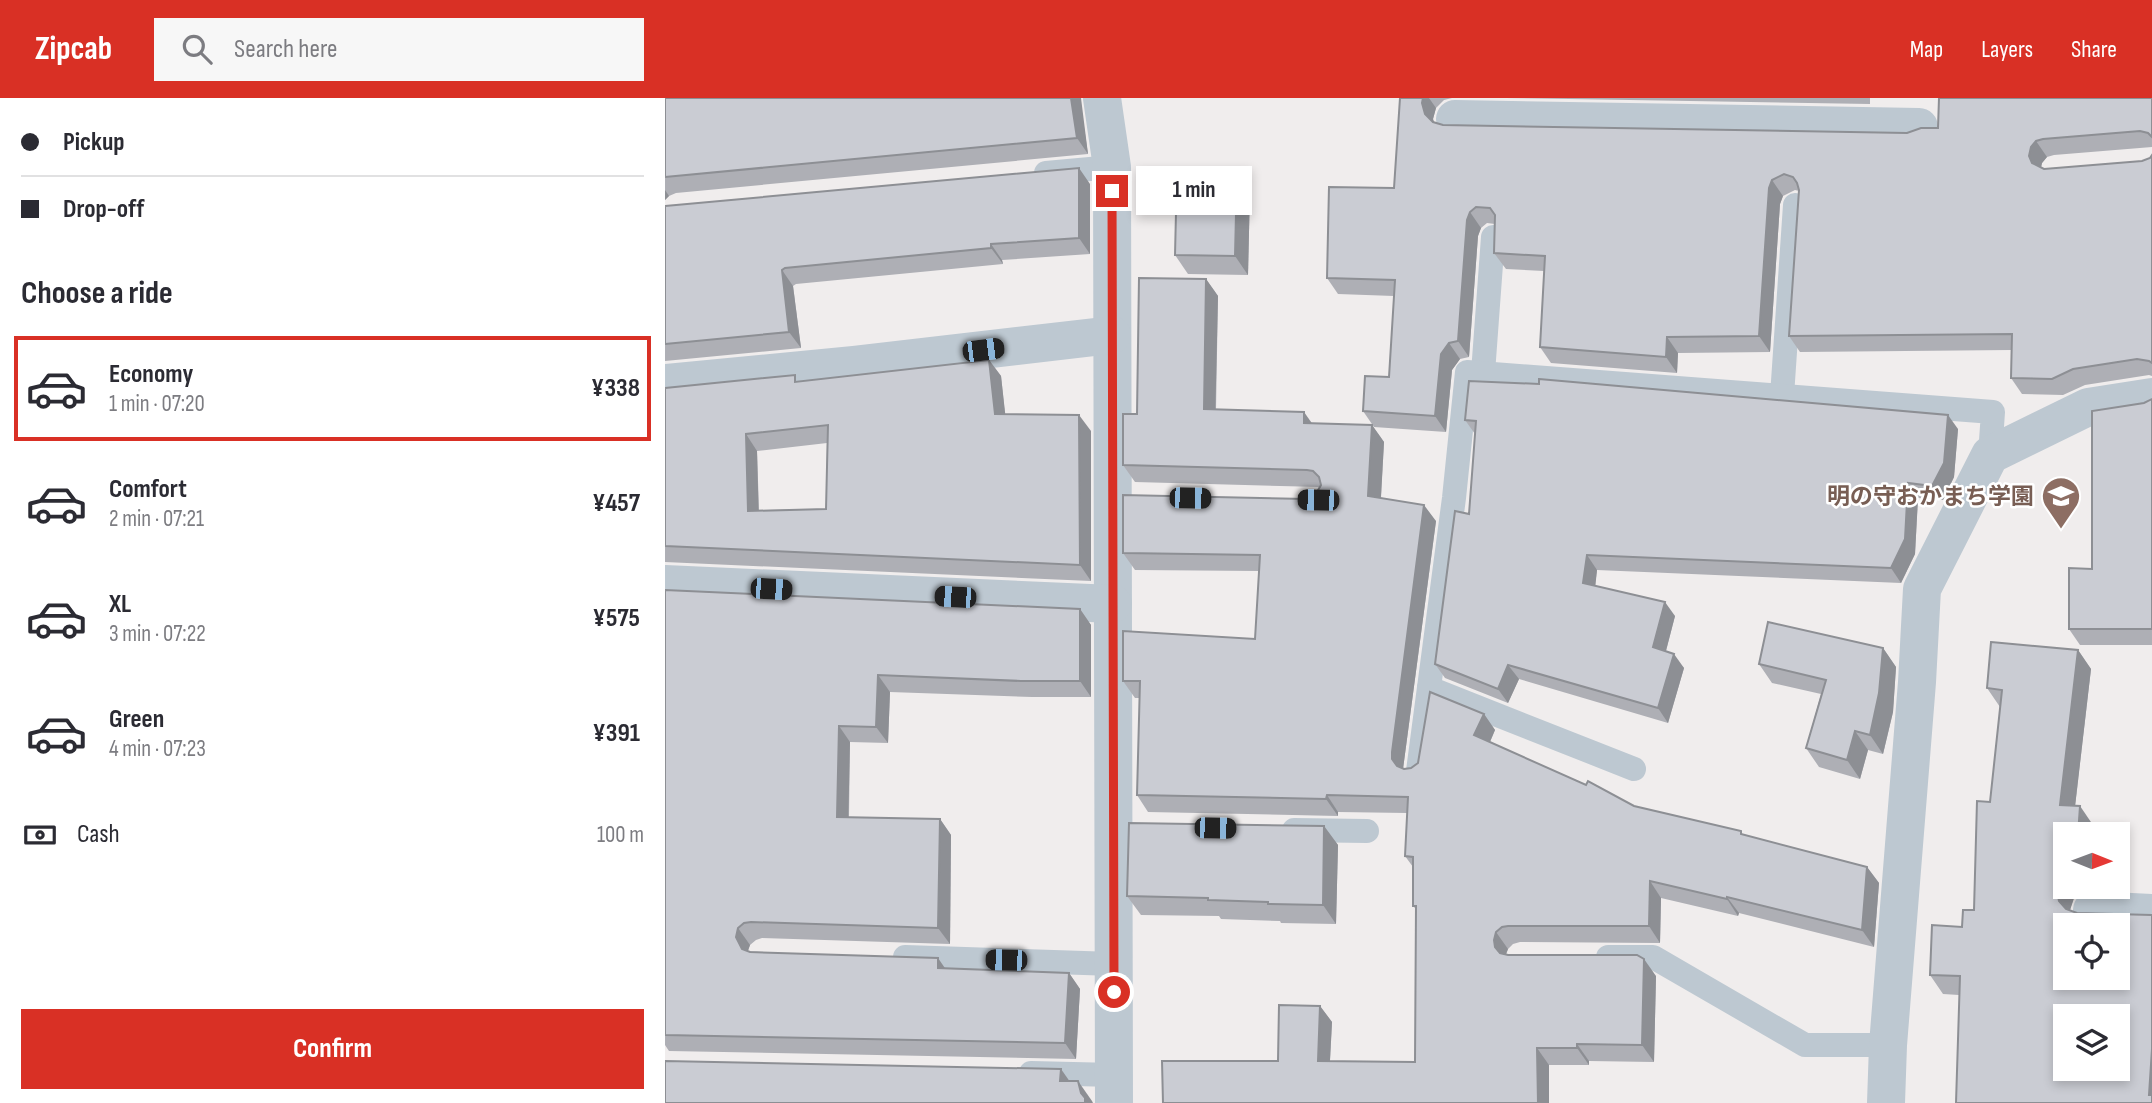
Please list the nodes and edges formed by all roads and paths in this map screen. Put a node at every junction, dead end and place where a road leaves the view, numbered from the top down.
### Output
1 (1102, 98) edge
2 (1775, 111) edge
3 (1455, 119) dead end
4 (1919, 127) edge
5 (1112, 167) junction
6 (1017, 176) edge
7 (1795, 205) edge
8 (1493, 237) edge
9 (1112, 335) junction
10 (1483, 373) junction
11 (665, 383) edge
12 (1782, 396) junction
13 (2152, 397) edge
14 (1990, 456) junction
15 (665, 584) edge
16 (1113, 604) junction
17 (1429, 688) junction
18 (1634, 769) dead end
19 (1418, 771) edge
20 (1274, 829) edge
21 (1367, 831) dead end
22 (2092, 910) edge
23 (2152, 913) edge
24 (884, 957) edge
25 (1587, 957) edge
26 (1114, 964) junction
27 (1888, 1045) junction
28 (1006, 1073) edge
29 (1114, 1089) edge
30 (1886, 1103) edge

1 - 5 street
2 - 3 street
2 - 4 street
5 - 6 lane
5 - 9 street
7 - 12 lane
8 - 10 lane
9 - 11 street
9 - 16 street
10 - 12 lane
10 - 17 lane
12 - 14 lane
13 - 14 street
14 - 27 street
15 - 16 street
16 - 26 street
17 - 18 lane
17 - 19 lane
20 - 21 lane
22 - 23 street
24 - 26 lane
25 - 27 lane
26 - 29 street
27 - 30 street
28 - 29 lane

